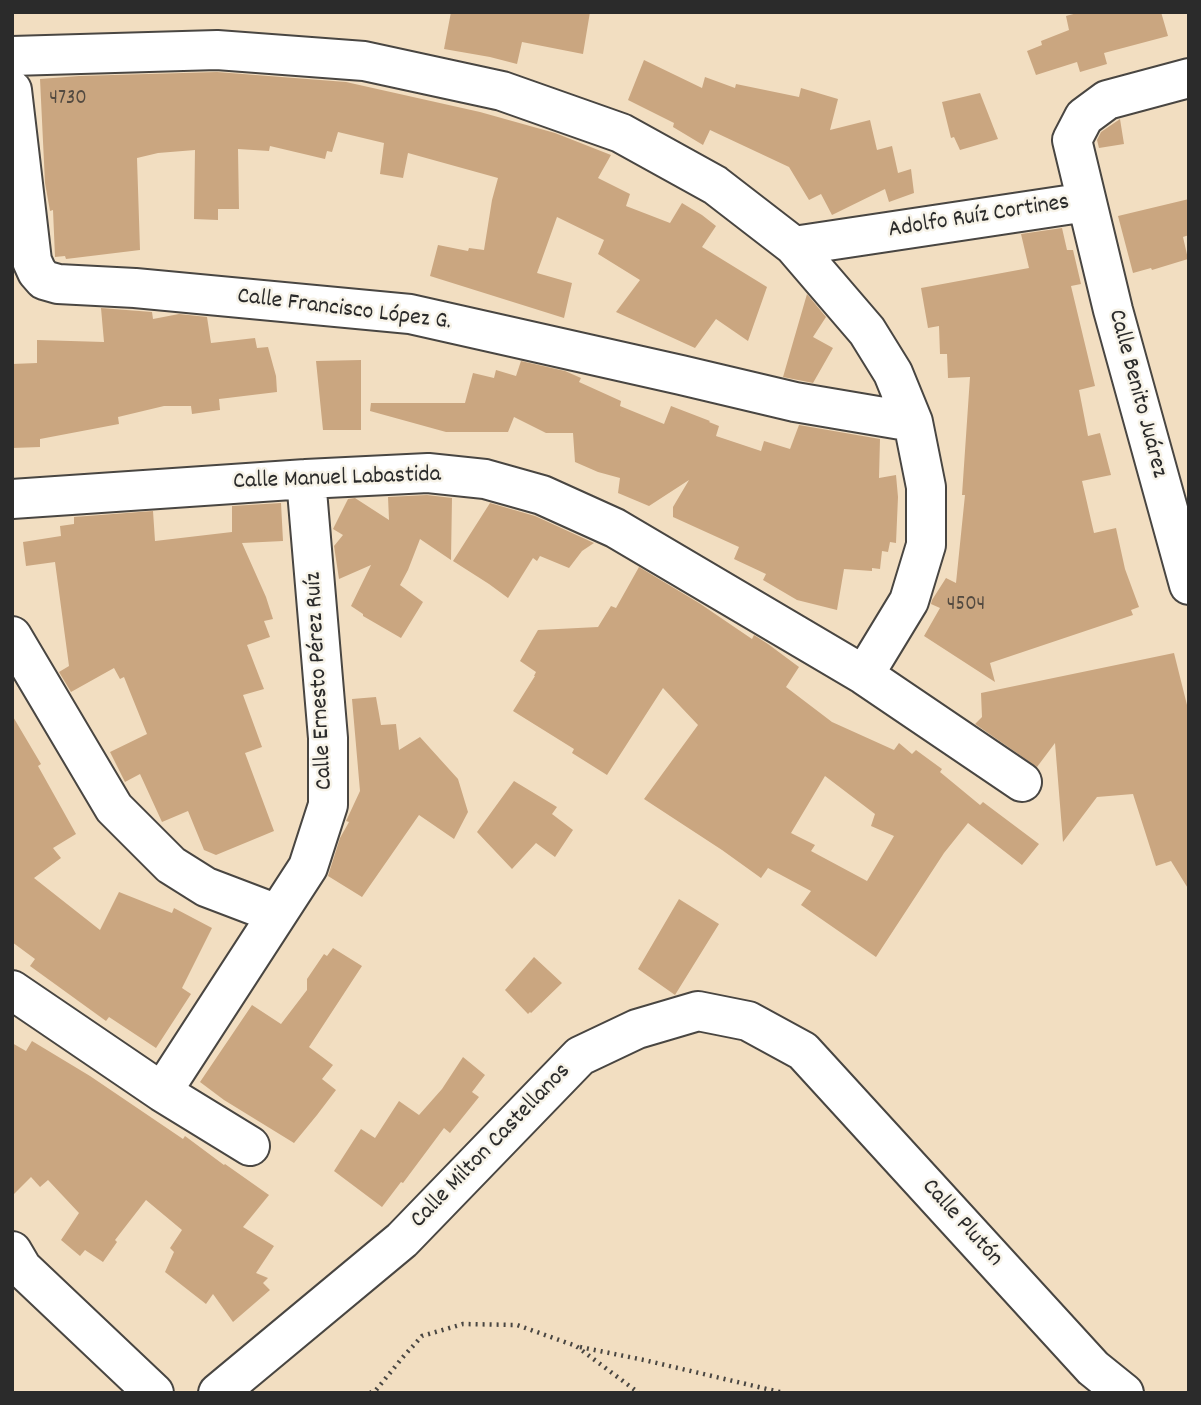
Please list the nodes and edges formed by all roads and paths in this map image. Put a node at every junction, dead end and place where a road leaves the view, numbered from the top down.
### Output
1 (12, 56) edge
2 (1189, 78) edge
3 (12, 90) edge
4 (1087, 202) junction
5 (794, 246) junction
6 (913, 422) junction
7 (306, 479) junction
8 (12, 499) edge
9 (1189, 585) edge
10 (12, 636) edge
11 (864, 675) junction
12 (1022, 782) dead end
13 (277, 914) junction
14 (12, 990) edge
15 (803, 1051) joint
16 (162, 1093) junction
17 (250, 1146) dead end
18 (15, 1262) edge
19 (576, 1346) junction
20 (154, 1393) edge
21 (218, 1393) edge
22 (370, 1393) edge
23 (639, 1393) edge
24 (784, 1393) edge
25 (1124, 1393) edge

1 - 5 street
2 - 4 street, Adolfo Ruíz Cortines
3 - 6 street, Calle Francisco López G.
4 - 5 street, Adolfo Ruíz Cortines
4 - 9 street, Calle Benito Juárez
5 - 6 street
6 - 11 street
7 - 8 street, Calle Manuel Labastida
7 - 11 street, Calle Manuel Labastida
7 - 13 street, Calle Ernesto Pérez Ruíz
10 - 13 street
11 - 12 street, Calle Manuel Labastida
13 - 16 street, Calle Ernesto Pérez Ruíz
14 - 16 street
15 - 21 street, Calle Milton Castellanos
15 - 25 street, Calle Plutón
16 - 17 street
18 - 20 street
19 - 22 path
19 - 23 path
19 - 24 path

